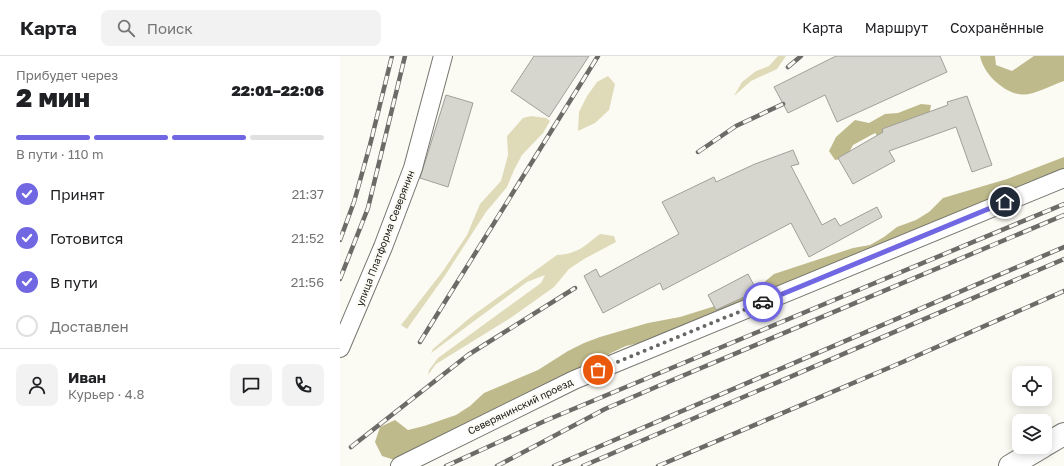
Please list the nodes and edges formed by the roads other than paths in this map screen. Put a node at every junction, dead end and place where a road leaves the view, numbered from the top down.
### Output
1 (443, 56) edge
2 (1064, 178) edge
3 (340, 348) edge
4 (1064, 434) edge
5 (1052, 441) edge
6 (1030, 454) edge
7 (400, 466) edge
8 (1010, 466) edge

1 - 3 street, улица Платформа Северянин
2 - 7 street, Северянинский проезд
4 - 5 main road
6 - 8 main road

